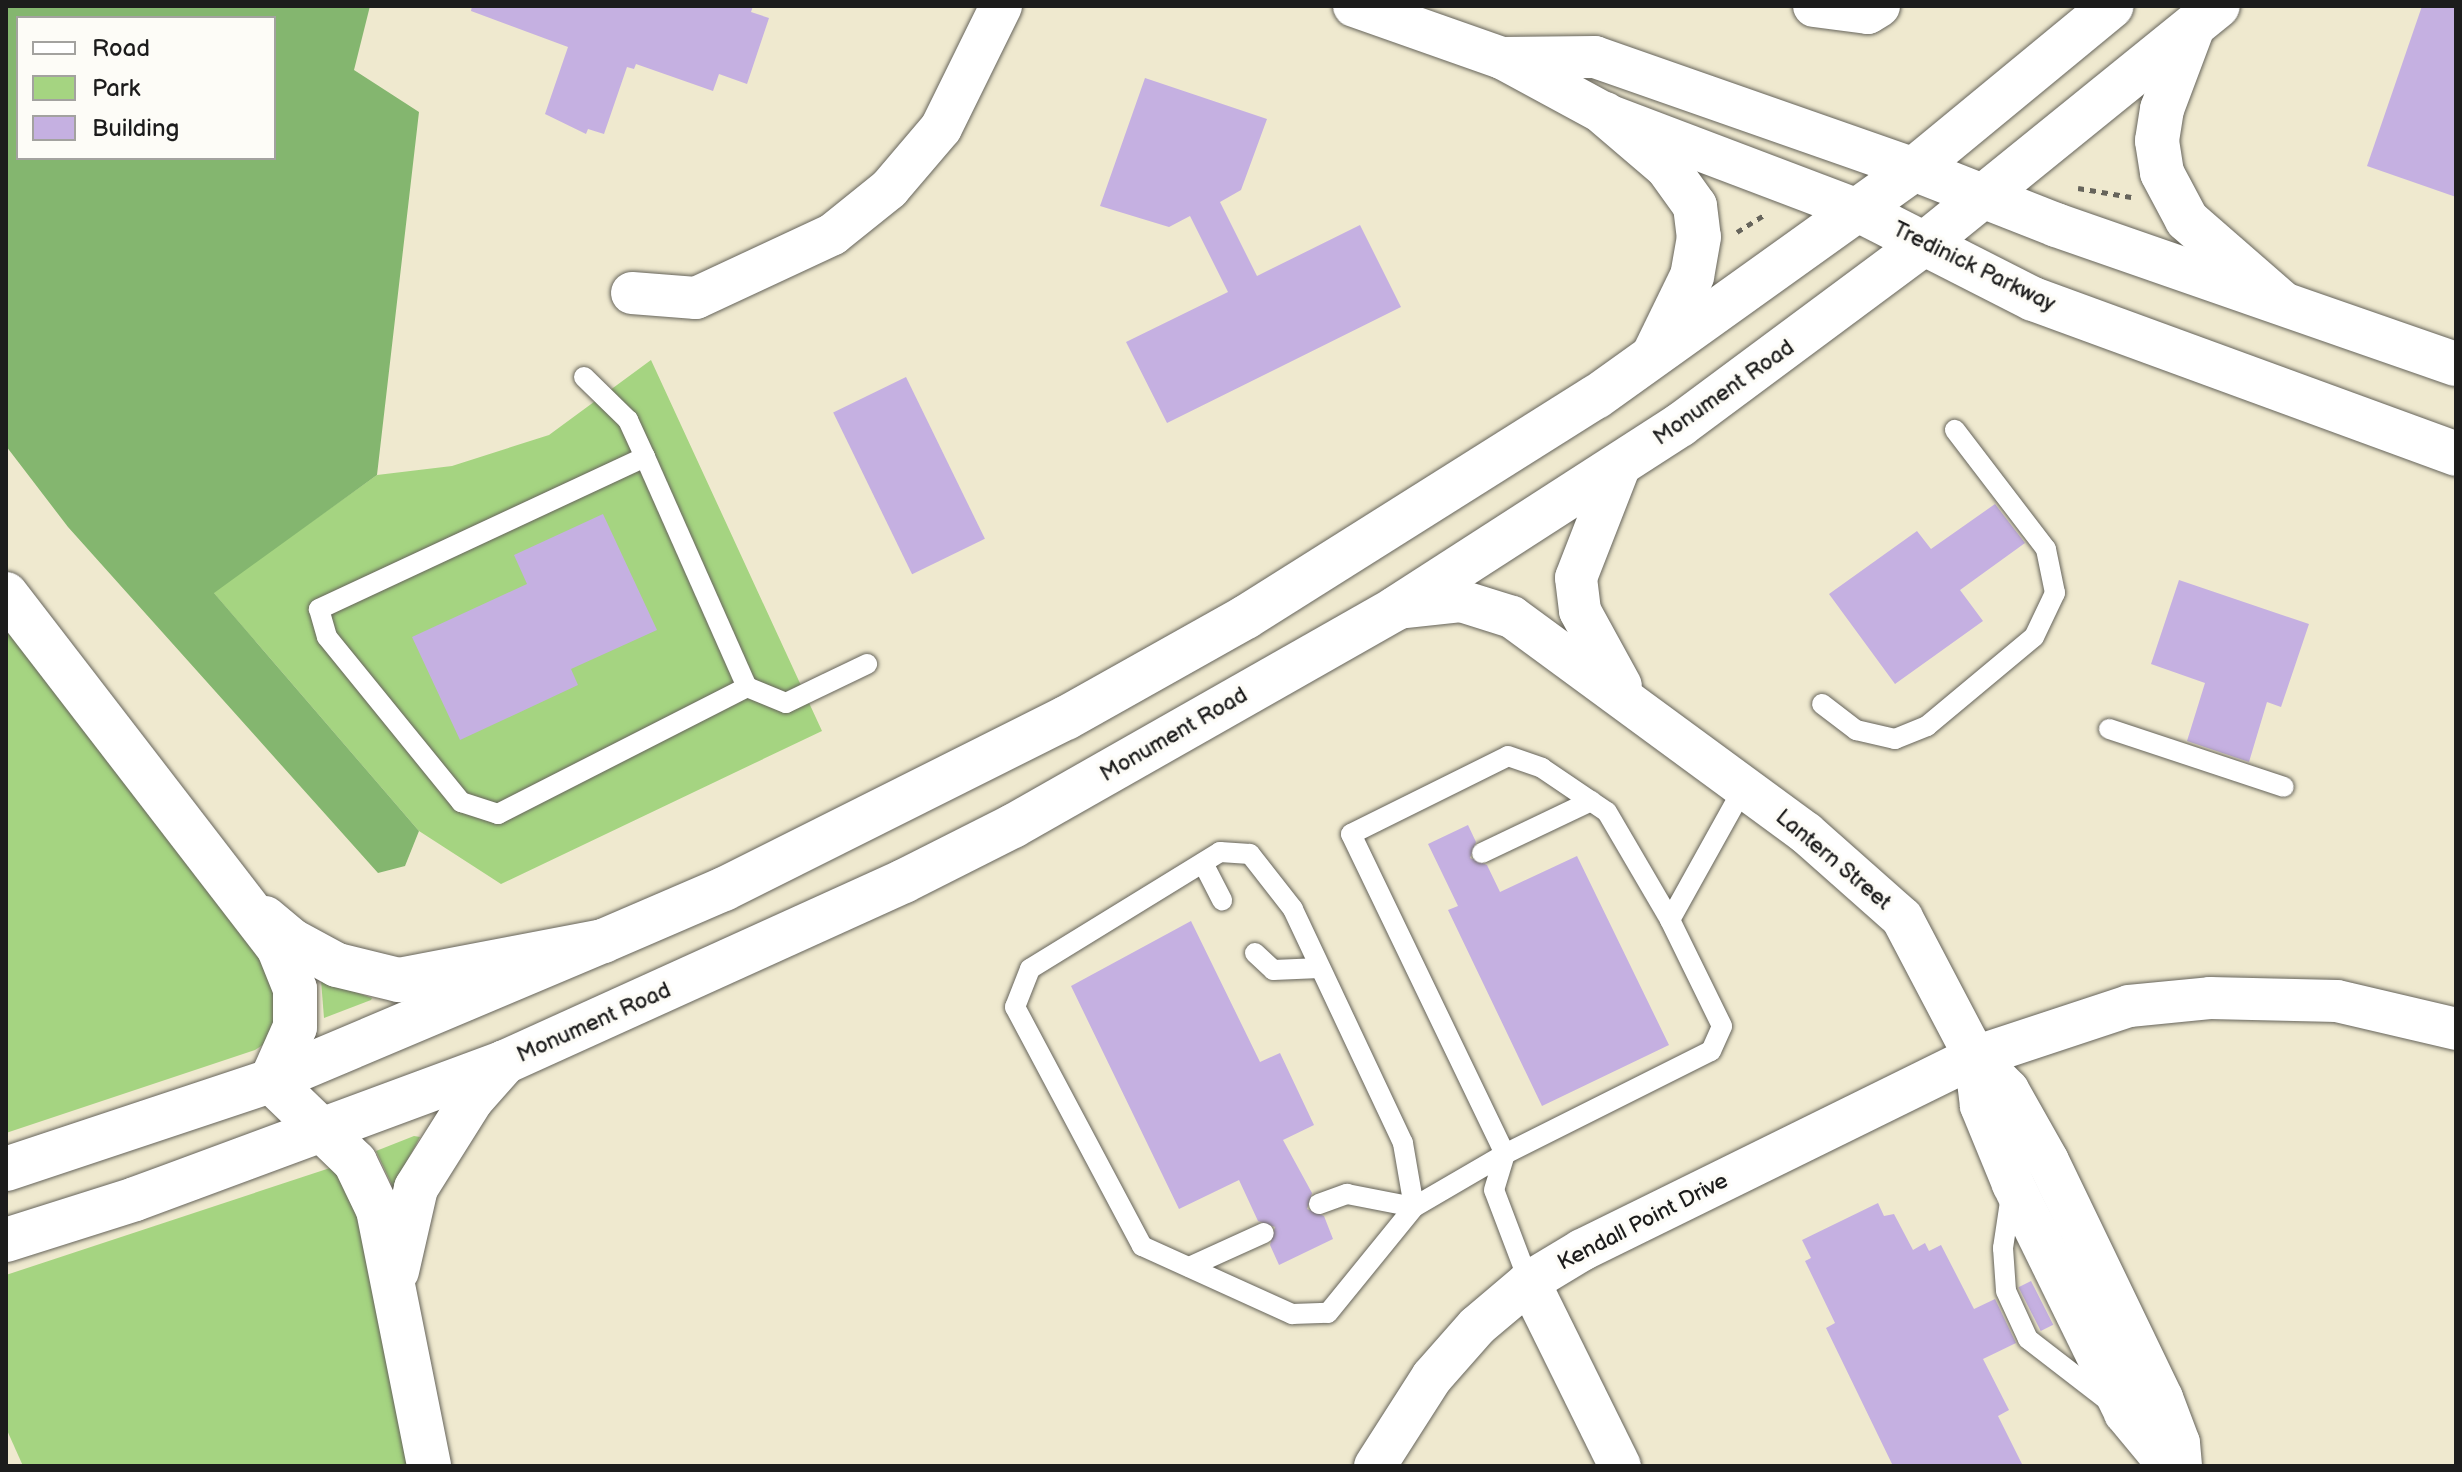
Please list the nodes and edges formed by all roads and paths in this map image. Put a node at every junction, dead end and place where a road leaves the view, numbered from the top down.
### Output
1 (1001, 6) edge
2 (1354, 6) edge
3 (1814, 6) edge
4 (1879, 6) edge
5 (2112, 6) edge
6 (2205, 16) edge
7 (1502, 58) junction
8 (1605, 114) junction
9 (1914, 169) junction
10 (2061, 185) dead end
11 (1984, 196) junction
12 (2143, 200) dead end
13 (1858, 210) junction
14 (1924, 244) junction
15 (632, 293) dead end
16 (2281, 302) junction
17 (1653, 357) junction
18 (2456, 364) edge
19 (584, 377) dead end
20 (1955, 430) dead end
21 (2456, 454) edge
22 (645, 457) junction
23 (1620, 465) junction
24 (6, 594) edge
25 (1396, 608) junction
26 (867, 664) dead end
27 (747, 687) junction
28 (1822, 704) dead end
29 (1637, 711) junction
30 (2109, 729) dead end
31 (2284, 787) dead end
32 (1743, 789) junction
33 (1591, 801) junction
34 (1482, 853) dead end
35 (1203, 863) junction
36 (1222, 900) dead end
37 (251, 907) junction
38 (1670, 920) junction
39 (603, 941) junction
40 (1255, 953) dead end
41 (1320, 968) junction
42 (2456, 1029) edge
43 (1975, 1057) junction
44 (505, 1062) junction
45 (271, 1081) junction
46 (324, 1131) junction
47 (1505, 1154) junction
48 (6, 1169) edge
49 (2013, 1184) junction
50 (1319, 1204) dead end
51 (1414, 1207) junction
52 (1264, 1233) dead end
53 (6, 1240) edge
54 (1189, 1267) junction
55 (1529, 1282) junction
56 (394, 1293) junction
57 (2125, 1413) junction
58 (429, 1466) edge
59 (1375, 1466) edge
60 (1620, 1466) edge
61 (2169, 1466) edge
62 (2181, 1466) edge

1 - 15 street
2 - 7 street, Tredinick Parkway
3 - 4 street
5 - 9 main road
6 - 11 main road, Monument Road
6 - 16 main road
7 - 8 street, Tredinick Parkway
7 - 9 street, Tredinick Parkway
8 - 13 street, Tredinick Parkway
8 - 17 main road
9 - 11 main road, Tredinick Parkway
9 - 13 main road
10 - 12 path
11 - 14 main road, Monument Road
11 - 16 main road, Tredinick Parkway
13 - 14 main road, Tredinick Parkway
13 - 17 main road
14 - 21 main road, Tredinick Parkway
14 - 23 main road, Monument Road
16 - 18 main road, Tredinick Parkway
17 - 39 main road
19 - 22 lane
20 - 28 lane
22 - 27 lane
22 - 27 lane
23 - 25 main road, Monument Road
23 - 29 street
24 - 37 main road
25 - 29 street, Lantern Street
25 - 44 main road, Monument Road
26 - 27 lane
29 - 32 street, Lantern Street
30 - 31 lane
32 - 38 lane
32 - 43 street, Lantern Street
33 - 34 lane
33 - 38 lane
33 - 47 lane
35 - 36 lane
35 - 41 lane
35 - 54 lane
37 - 39 main road
37 - 45 main road
38 - 47 lane
39 - 45 main road
40 - 41 lane
41 - 51 lane
42 - 43 street, Kendall Point Drive
43 - 49 street, Lantern Street
43 - 55 street, Kendall Point Drive
43 - 62 street, Lantern Street
44 - 46 main road, Monument Road
44 - 56 main road
45 - 46 main road
45 - 48 main road
46 - 53 main road, Monument Road
46 - 56 main road
47 - 51 lane
47 - 55 lane
49 - 57 street, Lantern Street
49 - 57 lane
50 - 51 lane
51 - 54 lane
52 - 54 lane
55 - 59 street, Kendall Point Drive
55 - 60 street
56 - 58 main road
57 - 61 street, Lantern Street

